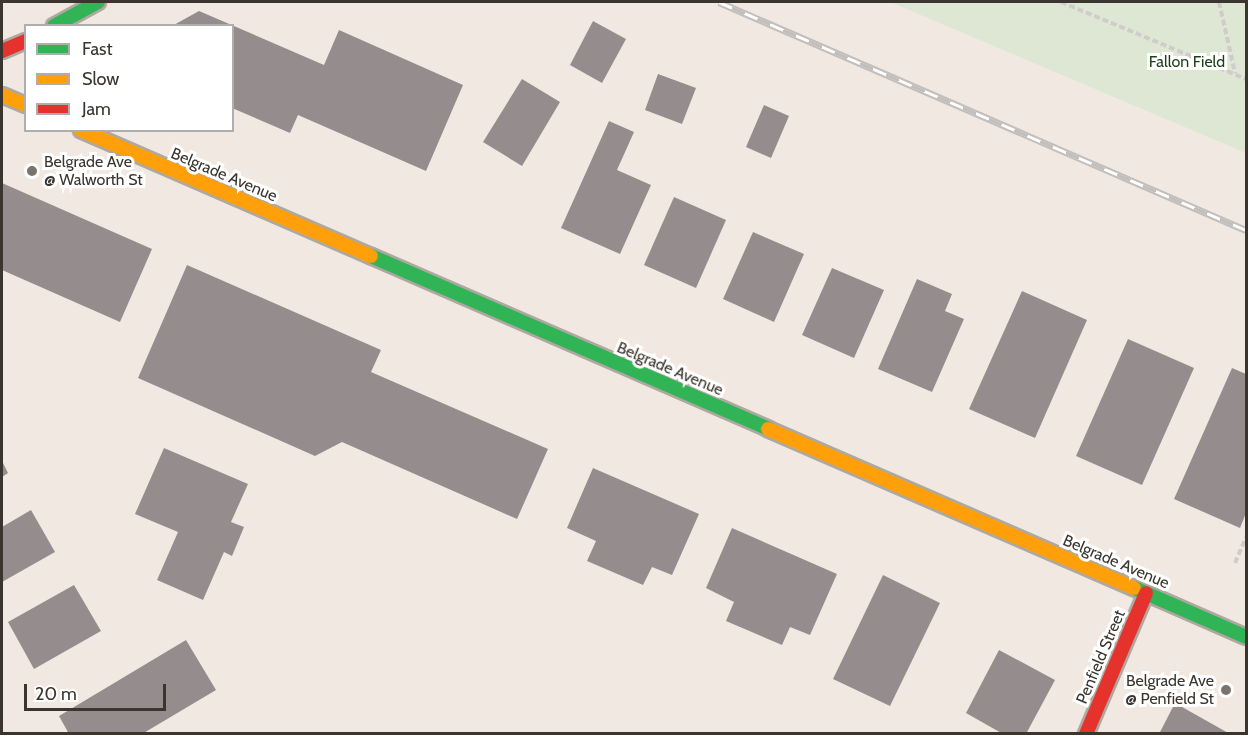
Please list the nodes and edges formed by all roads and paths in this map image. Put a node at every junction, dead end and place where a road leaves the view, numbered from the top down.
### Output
1 (98, 2) edge
2 (1061, 2) edge
3 (1078, 2) edge
4 (1219, 2) edge
5 (1078, 8) junction
6 (58, 24) edge
7 (24, 41) edge
8 (2, 51) edge
9 (1235, 74) junction
10 (1246, 79) edge
11 (2, 95) edge
12 (24, 104) edge
13 (86, 132) edge
14 (1246, 537) edge
15 (1235, 563) dead end
16 (1146, 593) junction
17 (1246, 637) edge
18 (1086, 734) edge

1 - 6 main road
2 - 5 path
3 - 5 path
4 - 9 path
5 - 9 path
7 - 8 main road
9 - 10 path
11 - 12 main road
13 - 16 main road, Belgrade Avenue
14 - 15 path
16 - 17 main road, Belgrade Avenue
16 - 18 main road, Penfield Street

